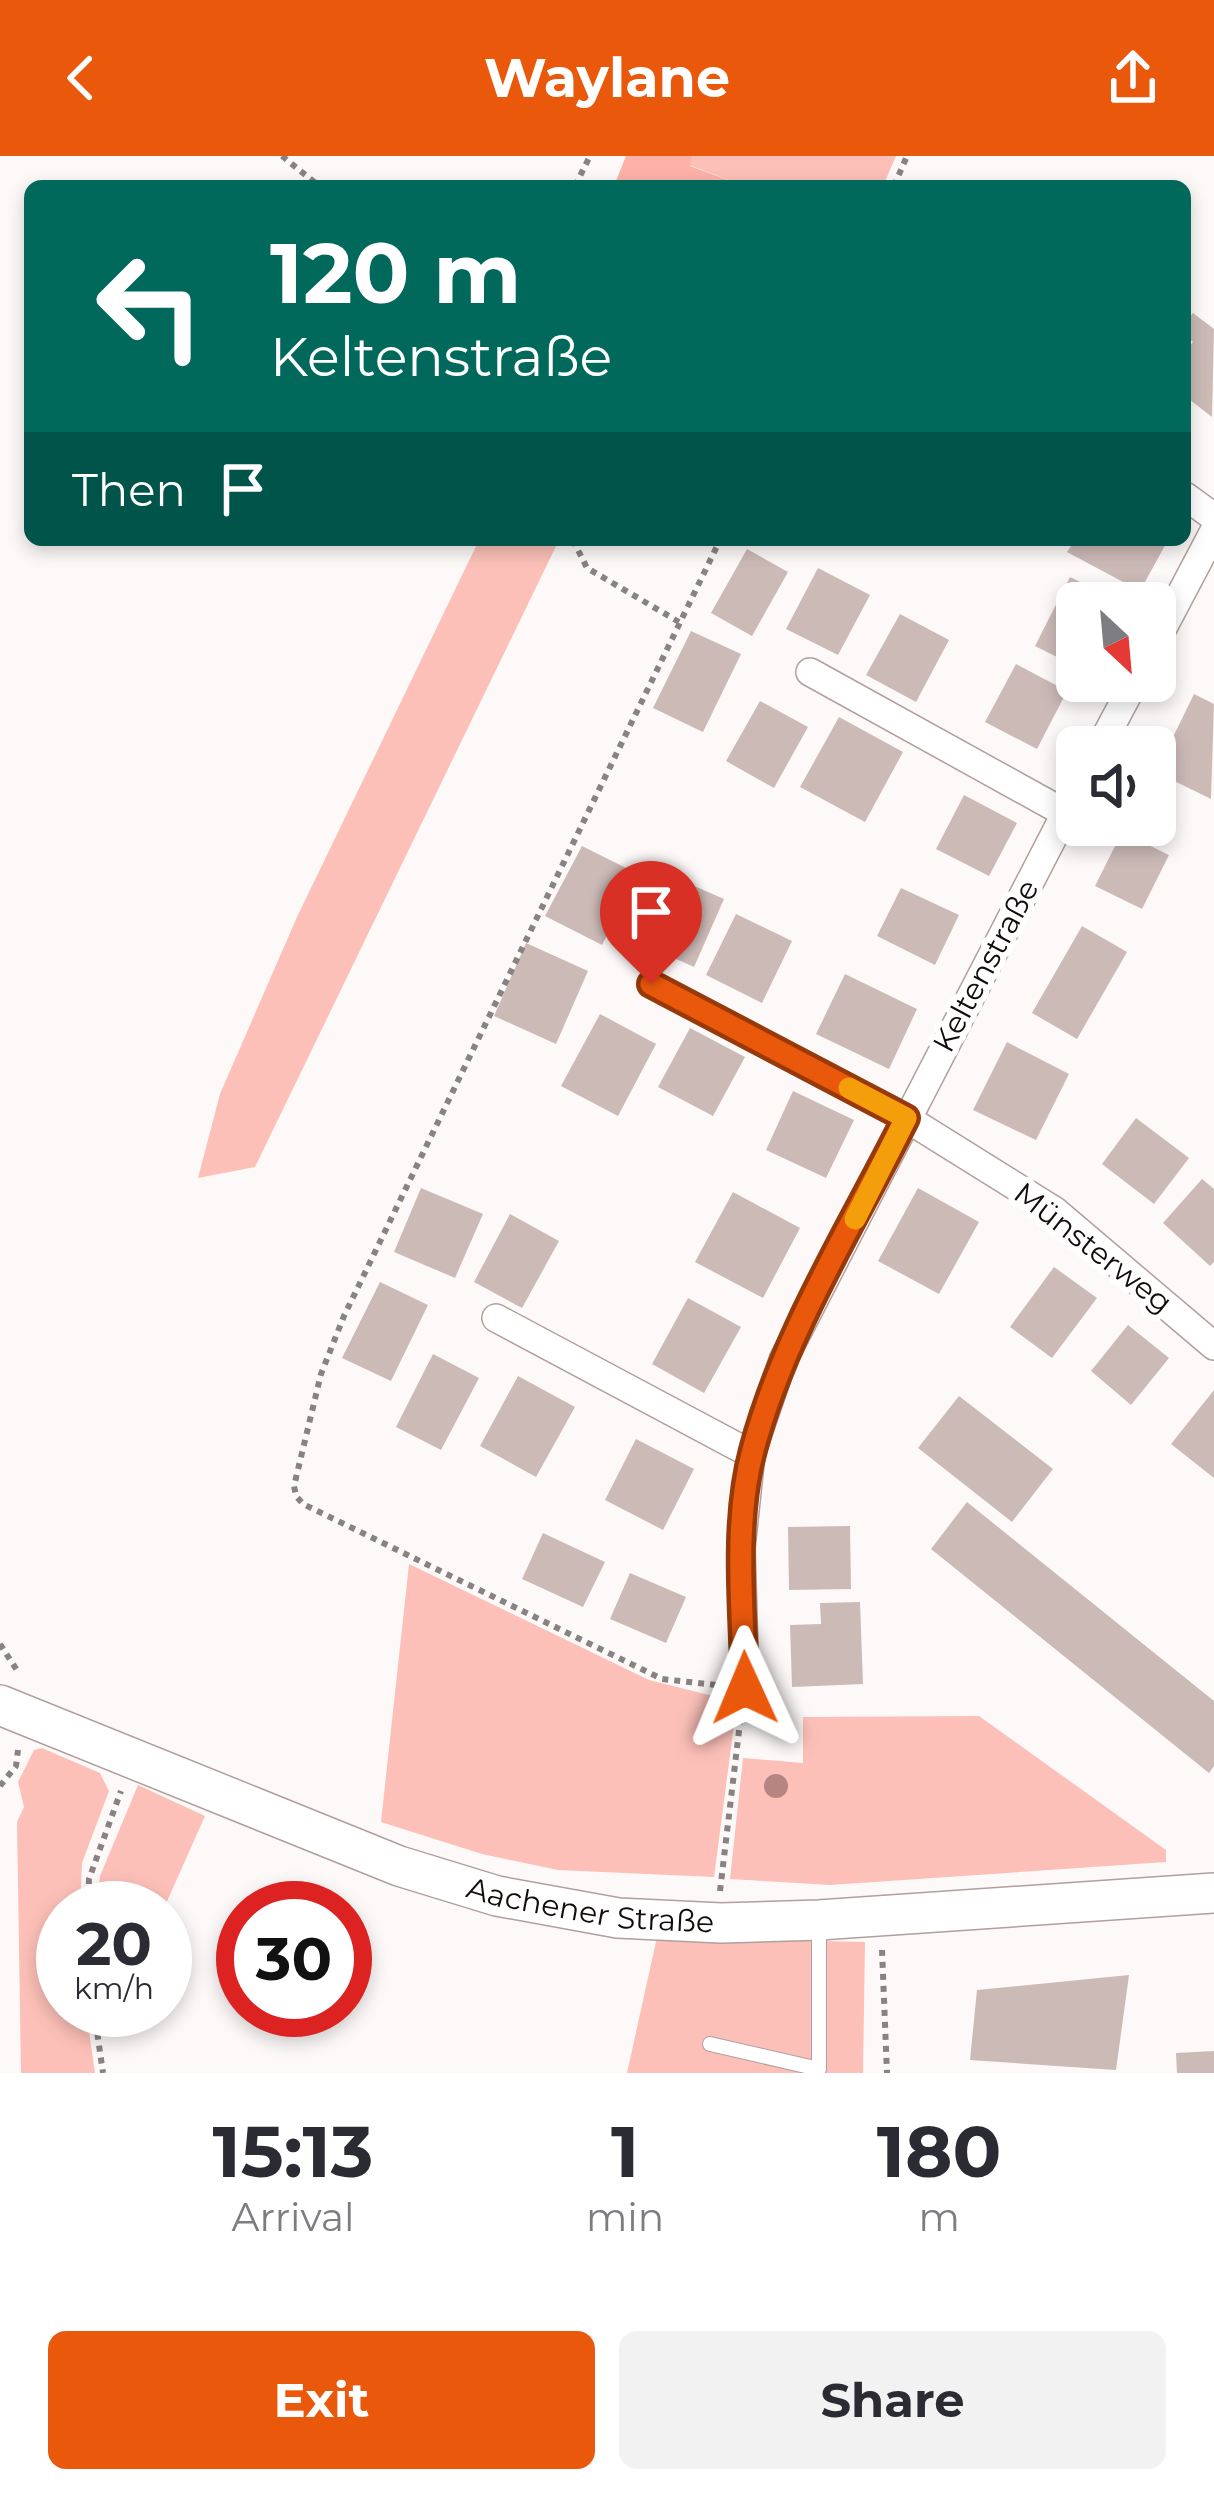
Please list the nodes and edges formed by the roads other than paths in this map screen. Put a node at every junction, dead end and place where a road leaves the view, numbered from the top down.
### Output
1 (1214, 531) edge
2 (1176, 603) edge
3 (810, 672) dead end
4 (1056, 795) edge
5 (1056, 831) edge
6 (651, 984) dead end
7 (906, 1118) junction
8 (496, 1318) dead end
9 (1214, 1346) edge
10 (752, 1454) junction
11 (745, 1688) road end
12 (9, 1689) edge
13 (1214, 1893) edge
14 (819, 1920) junction
15 (710, 2044) dead end

1 - 2 street
3 - 4 street, Keltenstraße
5 - 7 street, Keltenstraße
6 - 7 street
7 - 9 street, Münsterweg
7 - 10 street, Keltenstraße
8 - 10 street
10 - 11 street, Keltenstraße
12 - 14 main road, Aachener Straße
13 - 14 main road, Aachener Straße
14 - 15 lane

